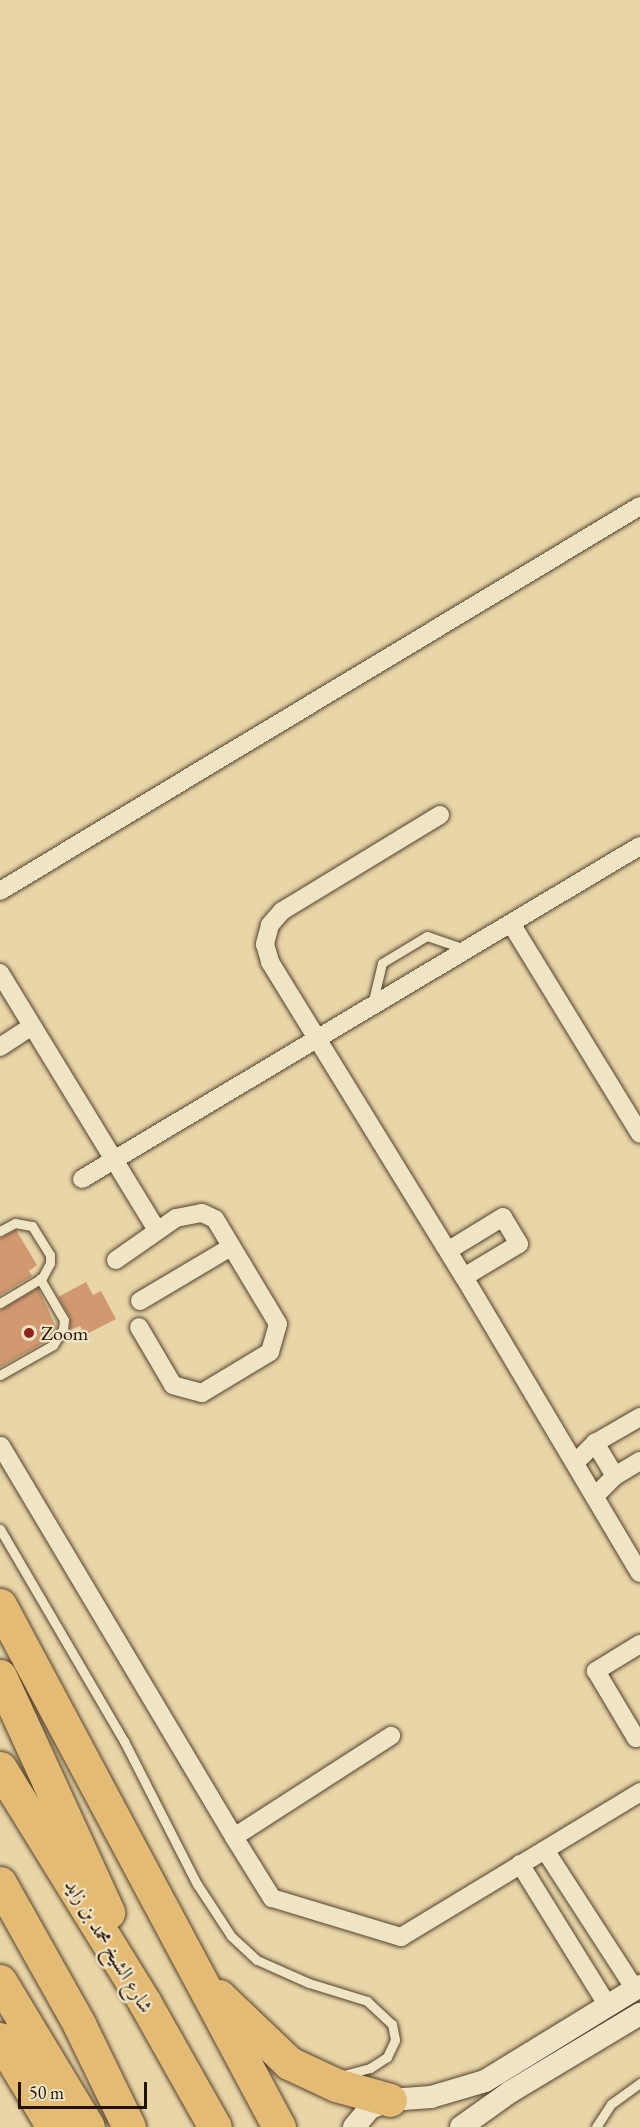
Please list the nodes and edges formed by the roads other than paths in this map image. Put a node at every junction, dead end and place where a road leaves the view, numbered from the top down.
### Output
1 (640, 506) edge
2 (440, 815) dead end
3 (640, 846) edge
4 (0, 891) edge
5 (512, 925) junction
6 (468, 950) junction
7 (0, 973) edge
8 (371, 1007) junction
9 (32, 1026) junction
10 (318, 1039) junction
11 (0, 1047) edge
12 (640, 1133) edge
13 (114, 1160) junction
14 (82, 1179) dead end
15 (158, 1230) junction
16 (0, 1232) edge
17 (231, 1246) junction
18 (448, 1250) junction
19 (116, 1260) dead end
20 (464, 1277) junction
21 (40, 1279) junction
22 (140, 1301) dead end
23 (0, 1303) edge
24 (139, 1327) dead end
25 (0, 1375) edge
26 (640, 1417) edge
27 (596, 1443) junction
28 (1, 1446) edge
29 (640, 1461) edge
30 (575, 1463) junction
31 (615, 1476) junction
32 (595, 1496) junction
33 (0, 1529) edge
34 (640, 1573) edge
35 (0, 1605) edge
36 (637, 1652) edge
37 (0, 1676) edge
38 (391, 1736) dead end
39 (640, 1736) edge
40 (0, 1768) edge
41 (640, 1791) edge
42 (234, 1837) junction
43 (546, 1850) junction
44 (520, 1864) junction
45 (0, 1883) edge
46 (189, 1965) junction
47 (0, 1981) edge
48 (637, 1987) edge
49 (145, 2003) junction
50 (608, 2006) junction
51 (640, 2014) edge
52 (0, 2039) edge
53 (324, 2080) junction
54 (640, 2083) edge
55 (390, 2100) junction
56 (53, 2127) edge
57 (88, 2127) edge
58 (129, 2127) edge
59 (215, 2127) edge
60 (279, 2127) edge
61 (354, 2127) edge
62 (461, 2127) edge
63 (596, 2127) edge

1 - 4 street
2 - 10 street
3 - 5 street
5 - 6 street
5 - 12 street
6 - 8 street
6 - 8 lane
7 - 9 street
8 - 10 street
9 - 11 street
9 - 13 street
10 - 13 street
10 - 18 street
13 - 14 street
13 - 15 street
15 - 17 street
15 - 19 street
16 - 21 lane
17 - 22 street
17 - 24 street
18 - 20 street
18 - 20 street
20 - 30 street
21 - 23 lane
21 - 25 lane
26 - 27 street
27 - 30 street
27 - 31 street
28 - 42 street
29 - 31 street
30 - 32 street
31 - 32 street
32 - 34 street
33 - 53 lane
35 - 46 highway
36 - 39 street
37 - 49 highway
38 - 42 street
40 - 49 highway, شارع الشيخ محمد بن زايد
41 - 43 street
42 - 44 street
43 - 44 street
43 - 48 street
44 - 50 street
45 - 58 highway
46 - 53 highway
46 - 60 highway
47 - 57 highway
48 - 50 street
49 - 59 highway, شارع الشيخ محمد بن زايد
50 - 55 street
51 - 62 street
52 - 56 highway
53 - 55 highway
54 - 63 lane
55 - 61 street

